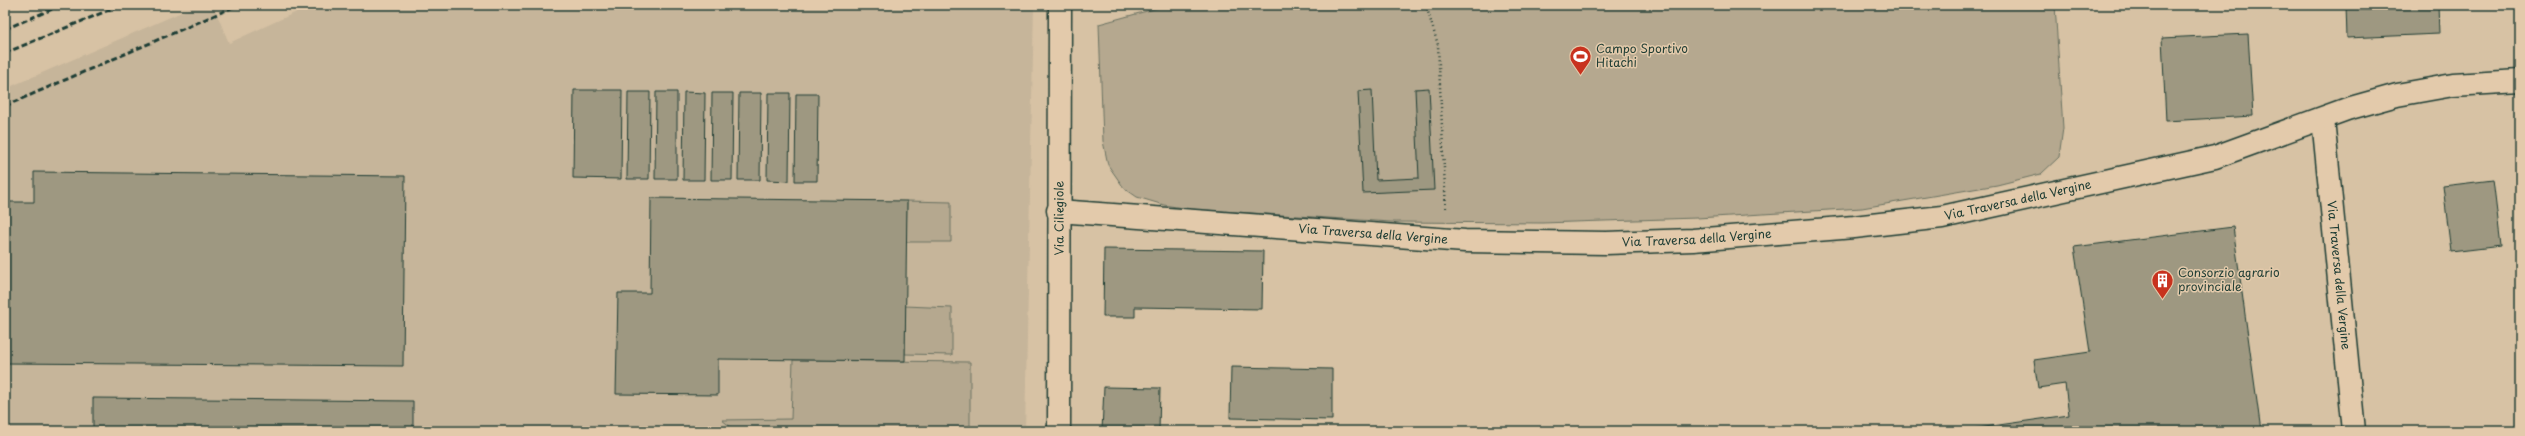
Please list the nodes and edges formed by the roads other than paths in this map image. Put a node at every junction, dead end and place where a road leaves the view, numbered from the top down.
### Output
1 (1060, 5) edge
2 (2520, 81) edge
3 (2323, 119) junction
4 (1058, 211) junction
5 (1059, 431) edge
6 (2354, 431) edge

1 - 4 street, Via Ciliegiole
2 - 3 street, Via Traversa della Vergine
3 - 4 street, Via Traversa della Vergine
3 - 6 street, Via Traversa della Vergine
4 - 5 street, Via Ciliegiole

